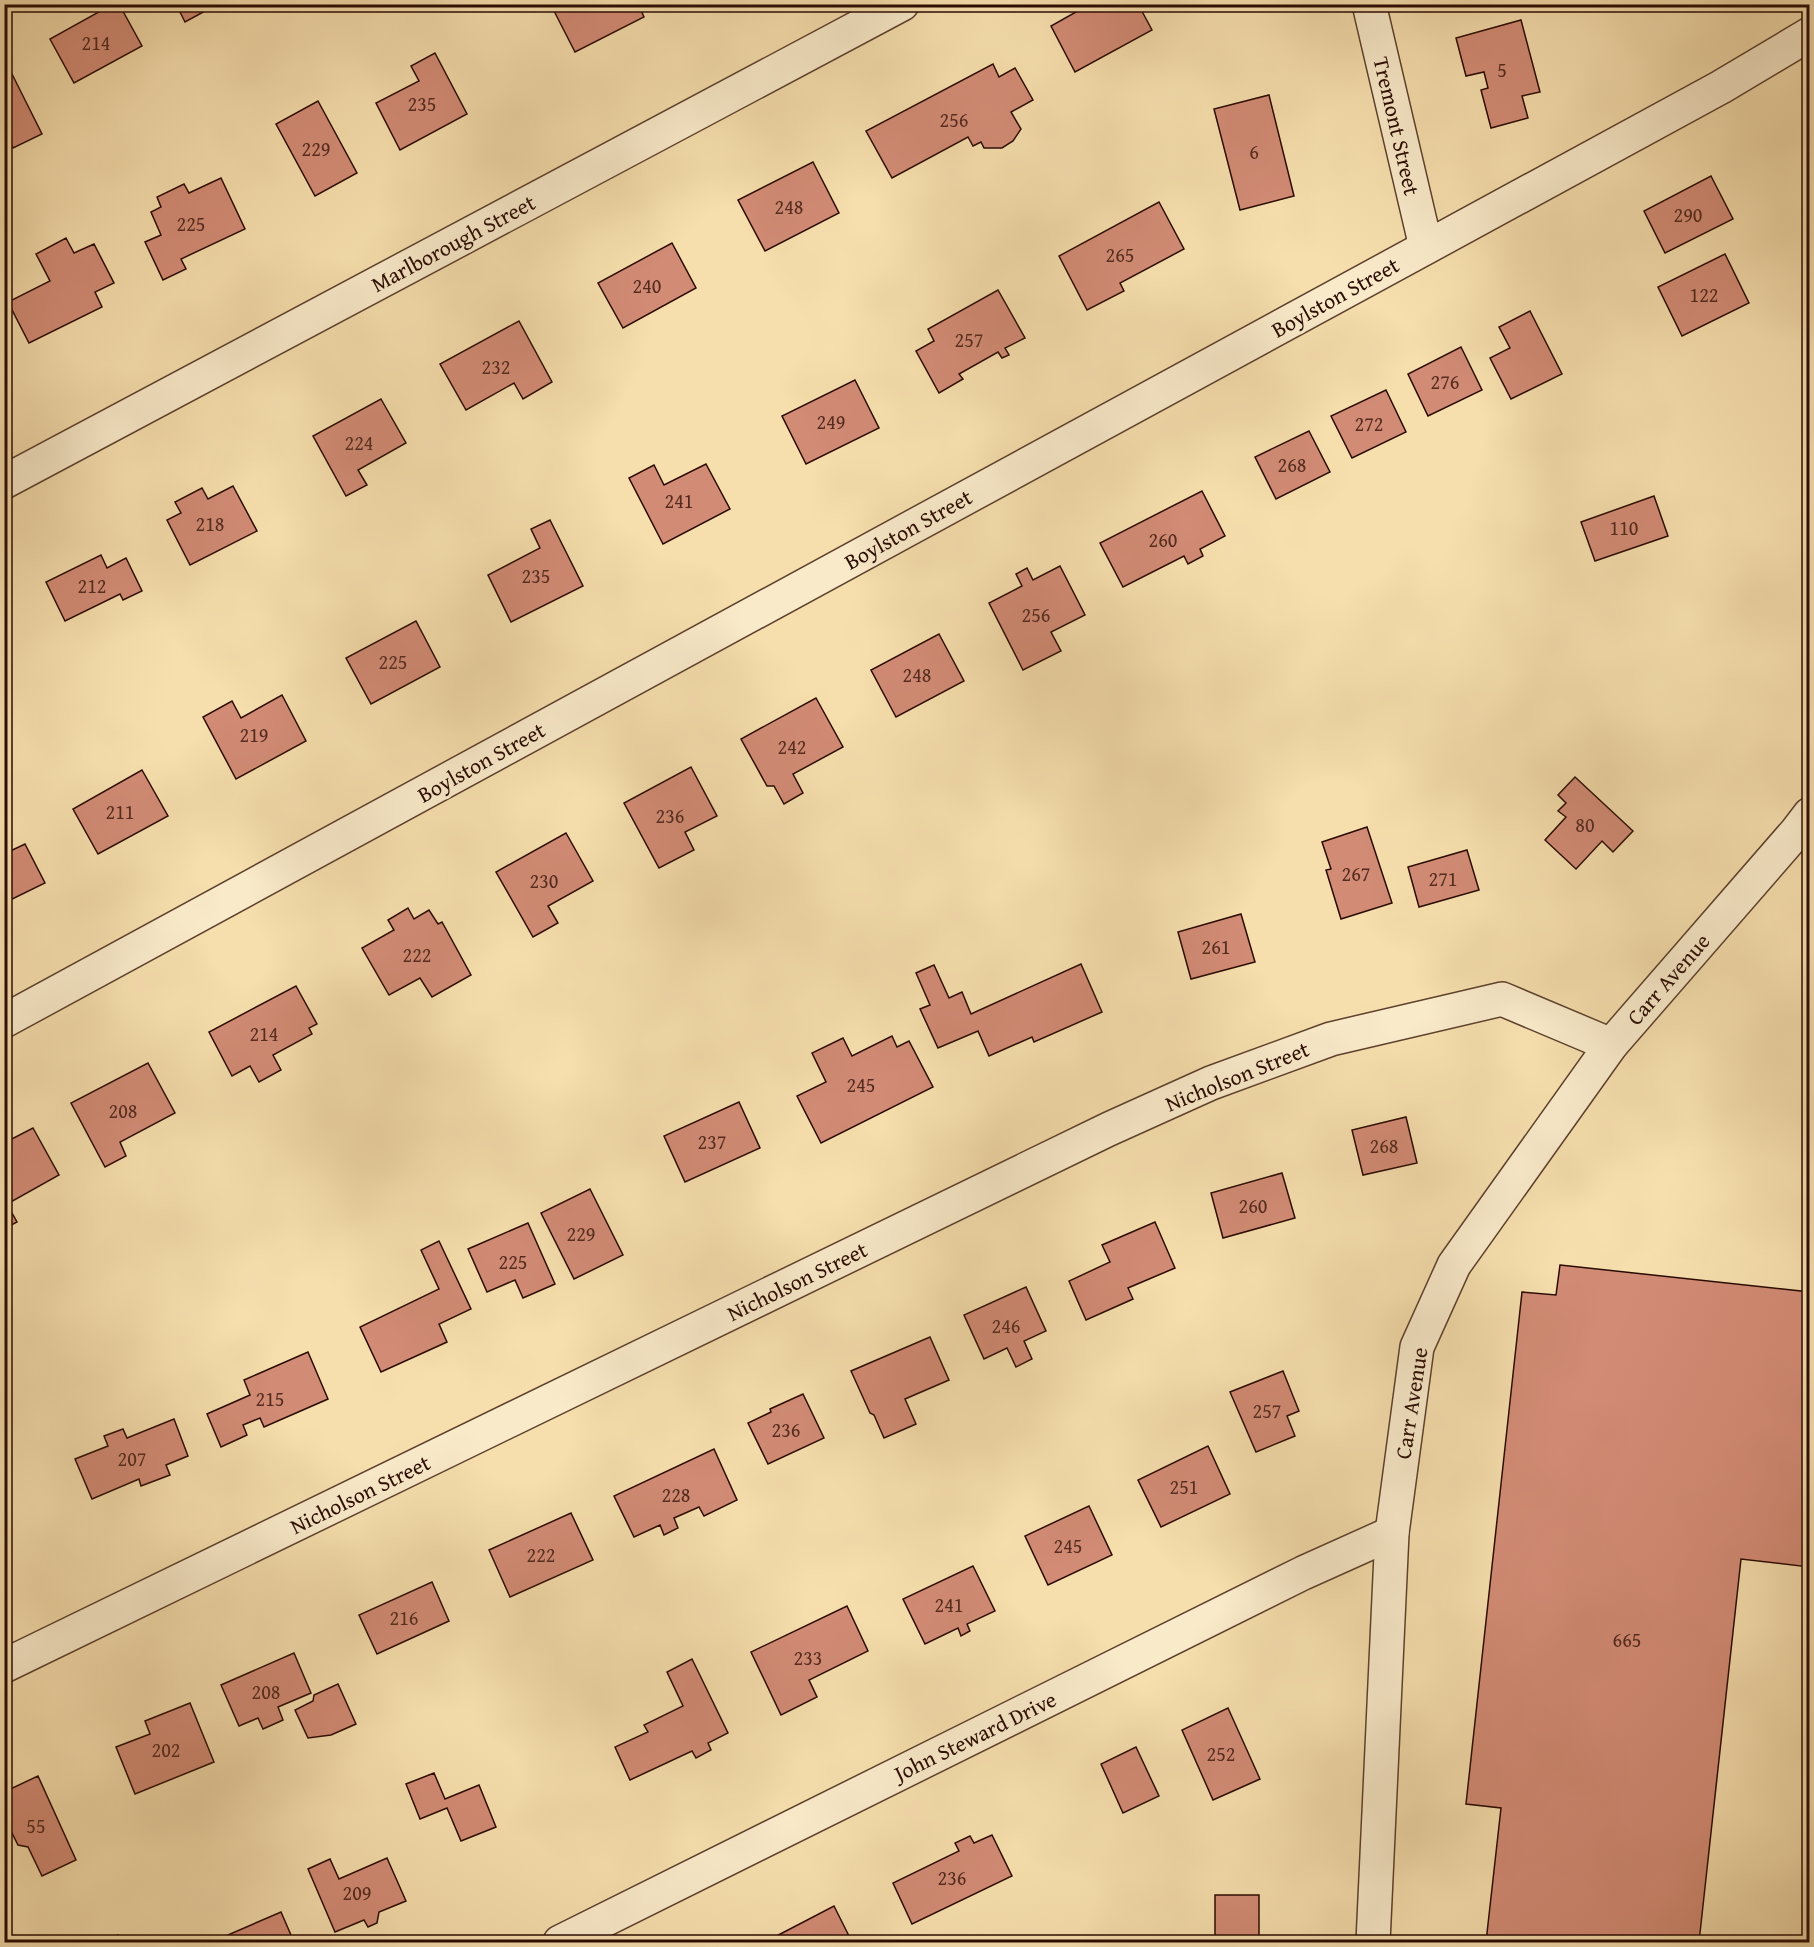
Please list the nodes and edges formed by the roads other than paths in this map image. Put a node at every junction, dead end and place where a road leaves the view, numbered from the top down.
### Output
1 (902, 4) edge
2 (1369, 4) edge
3 (1809, 34) edge
4 (1426, 247) junction
5 (4, 482) edge
6 (1809, 814) edge
7 (4, 1021) edge
8 (1611, 1045) junction
9 (1392, 1533) junction
10 (4, 1666) edge
11 (560, 1942) edge
12 (1373, 1942) edge

1 - 5 street, Marlborough Street
2 - 4 street, Tremont Street
3 - 4 street, Boylston Street
4 - 7 street, Boylston Street
6 - 8 street, Carr Avenue
8 - 9 street, Carr Avenue
8 - 10 street, Nicholson Street
9 - 11 street, John Steward Drive
9 - 12 street, Carr Avenue

